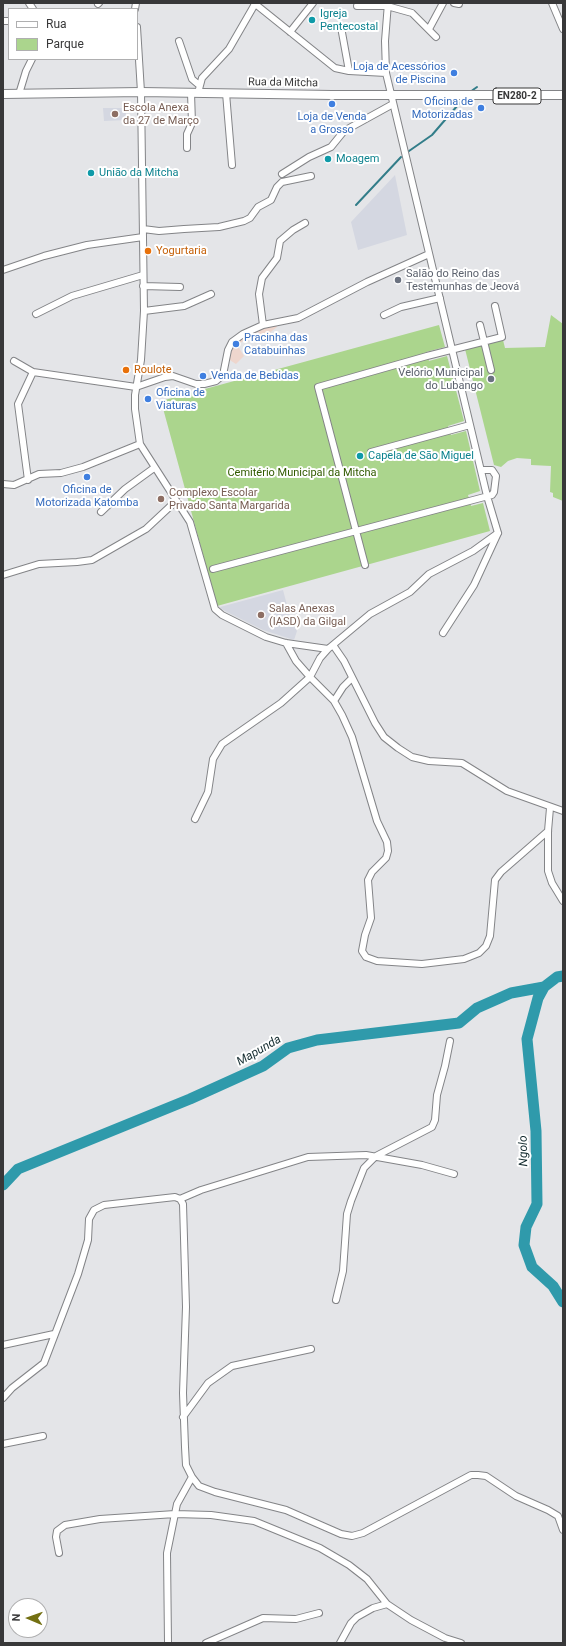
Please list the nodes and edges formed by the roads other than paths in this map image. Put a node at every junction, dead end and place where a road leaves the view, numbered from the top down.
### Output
1 (255, 3) edge
2 (313, 3) edge
3 (443, 3) edge
4 (552, 3) edge
5 (388, 5) edge
6 (357, 6) dead end
7 (341, 27) dead end
8 (563, 28) edge
9 (428, 29) junction
10 (290, 32) junction
11 (436, 37) dead end
12 (138, 40) edge
13 (179, 41) dead end
14 (32, 60) edge
15 (350, 71) junction
16 (386, 73) junction
17 (196, 90) junction
18 (142, 92) junction
19 (226, 93) junction
20 (3, 94) edge
21 (19, 94) junction
22 (563, 95) edge
23 (392, 100) junction
24 (187, 148) dead end
25 (232, 164) dead end
26 (282, 174) dead end
27 (311, 176) dead end
28 (305, 223) dead end
29 (143, 229) junction
30 (143, 237) junction
31 (429, 254) junction
32 (3, 270) edge
33 (143, 275) junction
34 (143, 286) junction
35 (180, 287) dead end
36 (211, 294) dead end
37 (440, 298) junction
38 (495, 306) dead end
39 (144, 310) junction
40 (36, 314) dead end
41 (384, 315) dead end
42 (263, 325) junction
43 (480, 325) dead end
44 (484, 342) junction
45 (452, 350) junction
46 (14, 361) dead end
47 (490, 370) dead end
48 (34, 372) junction
49 (136, 387) junction
50 (470, 424) junction
51 (140, 444) junction
52 (371, 452) dead end
53 (154, 468) junction
54 (481, 470) junction
55 (28, 480) junction
56 (3, 484) edge
57 (487, 496) junction
58 (176, 500) junction
59 (101, 512) dead end
60 (356, 530) junction
61 (498, 533) junction
62 (365, 565) dead end
63 (213, 569) dead end
64 (3, 575) edge
65 (443, 633) dead end
66 (286, 643) junction
67 (330, 647) junction
68 (310, 677) junction
69 (352, 678) junction
70 (334, 701) junction
71 (550, 808) junction
72 (563, 811) edge
73 (195, 819) dead end
74 (548, 831) junction
75 (563, 900) edge
76 (450, 1041) dead end
77 (376, 1156) junction
78 (454, 1174) dead end
79 (180, 1199) junction
80 (336, 1300) dead end
81 (54, 1334) junction
82 (3, 1345) edge
83 (311, 1349) dead end
84 (3, 1398) edge
85 (183, 1417) junction
86 (43, 1436) dead end
87 (3, 1444) edge
88 (192, 1477) junction
89 (175, 1514) junction
90 (563, 1530) edge
91 (59, 1553) dead end
92 (386, 1604) junction
93 (319, 1613) dead end
94 (168, 1643) edge
95 (206, 1643) edge
96 (340, 1643) edge
97 (461, 1643) edge

1 - 10 street
1 - 17 street
2 - 10 street
3 - 9 street
4 - 8 street
5 - 6 street
5 - 9 street
5 - 16 street
7 - 15 street
9 - 11 street
10 - 15 street
12 - 18 street
13 - 17 street
14 - 21 street
15 - 16 street
16 - 23 street
17 - 18 main road, Rua da Mitcha / EN280-2
17 - 19 main road, Rua da Mitcha / EN280-2
17 - 24 street
18 - 21 main road, Rua da Mitcha / EN280-2
18 - 29 street
19 - 23 main road, Rua da Mitcha / EN280-2
19 - 25 street
20 - 21 main road, Rua da Mitcha / EN280-2
22 - 23 main road, Rua da Mitcha / EN280-2
23 - 26 street
23 - 31 street
27 - 29 street
28 - 42 street
29 - 30 street
30 - 32 street
30 - 33 street
31 - 37 street
31 - 42 street
33 - 34 street
33 - 40 street
34 - 35 street
34 - 39 street
36 - 39 street
37 - 41 street
37 - 45 street
38 - 44 street
39 - 49 street
42 - 49 street
43 - 44 street
44 - 45 street
44 - 47 street
45 - 50 street
45 - 60 street
46 - 48 street
48 - 49 street
48 - 55 street
49 - 51 street
50 - 52 street
50 - 54 street
51 - 53 street
51 - 55 street
53 - 58 street
53 - 59 street
54 - 57 street
54 - 57 street
55 - 56 street
57 - 60 street
57 - 61 street
58 - 64 street
58 - 66 street
60 - 62 street
60 - 63 street
61 - 65 street
61 - 67 street
66 - 67 street
66 - 68 street
67 - 68 street
67 - 69 street
68 - 70 street
68 - 73 street
69 - 70 street
69 - 71 street
70 - 74 street
71 - 72 street
71 - 74 street
74 - 75 street
76 - 77 street
77 - 78 street
77 - 79 street
77 - 80 street
79 - 81 street
79 - 85 street
81 - 82 street
81 - 84 street
83 - 85 street
85 - 88 street
86 - 87 street
88 - 89 street
88 - 90 street
89 - 91 street
89 - 92 street
89 - 94 street
92 - 96 street
92 - 97 street
93 - 95 street

